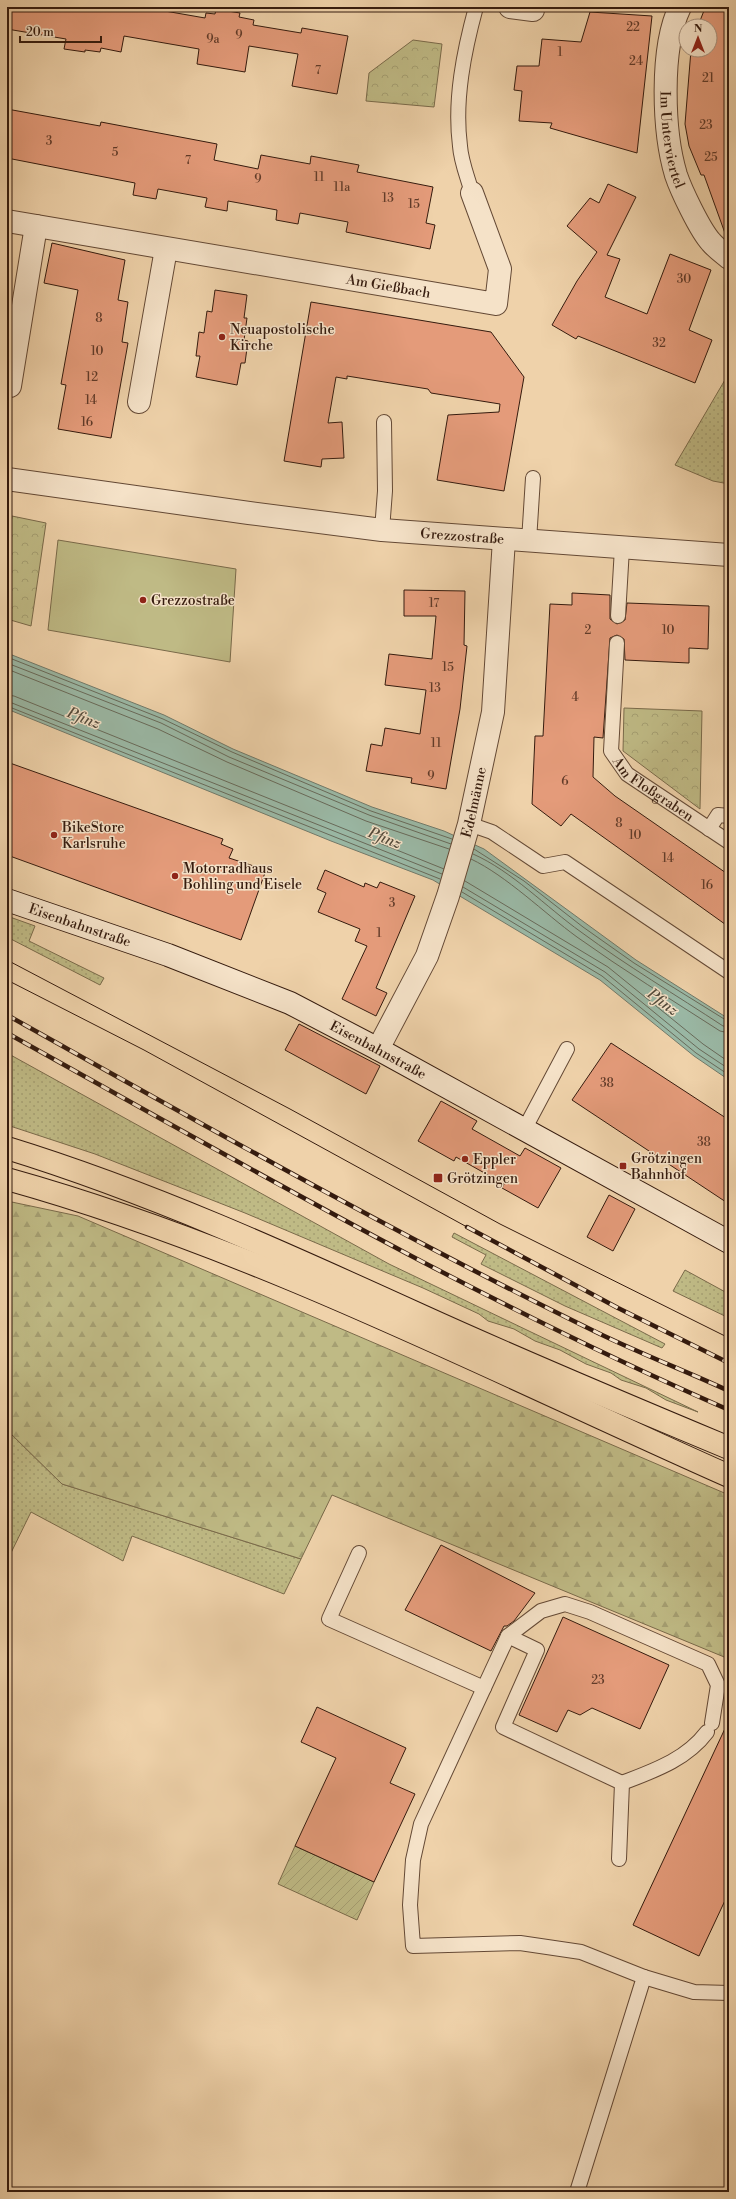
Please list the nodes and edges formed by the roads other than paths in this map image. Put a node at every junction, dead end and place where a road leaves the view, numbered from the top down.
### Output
1 (476, 7) edge
2 (510, 7) edge
3 (680, 7) edge
4 (533, 10) dead end
5 (472, 193) joint
6 (7, 221) edge
7 (36, 226) junction
8 (166, 249) junction
9 (729, 258) edge
10 (10, 386) dead end
11 (139, 402) dead end
12 (384, 422) dead end
13 (533, 478) dead end
14 (7, 479) edge
15 (382, 530) junction
16 (504, 539) junction
17 (529, 541) junction
18 (622, 548) junction
19 (729, 556) edge
20 (618, 616) dead end
21 (617, 643) dead end
22 (729, 816) edge
23 (709, 829) junction
24 (467, 831) junction
25 (729, 842) edge
26 (7, 900) edge
27 (729, 972) edge
28 (378, 1049) junction
29 (568, 1049) dead end
30 (524, 1130) junction
31 (7, 1148) edge
32 (7, 1179) edge
33 (729, 1242) edge
34 (729, 1448) edge
35 (729, 1476) edge
36 (359, 1554) dead end
37 (508, 1636) junction
38 (484, 1688) junction
39 (622, 1784) junction
40 (619, 1859) dead end
41 (644, 1977) junction
42 (729, 1993) edge
43 (577, 2192) edge

1 - 5 lane
2 - 4 street
3 - 9 street, Im Unterviertel
5 - 8 street, Am Gießbach
6 - 7 street, Am Gießbach
7 - 8 street, Am Gießbach
7 - 10 street
8 - 11 street
12 - 15 lane
13 - 17 lane
14 - 15 street, Grezzostraße
15 - 16 street, Grezzostraße
16 - 17 street, Grezzostraße
16 - 24 street, Edelmänne
17 - 18 street, Grezzostraße
18 - 19 street, Grezzostraße
18 - 20 lane
21 - 23 lane, Am Floßgraben
22 - 23 lane
23 - 25 lane, Am Floßgraben
24 - 27 lane
24 - 28 street, Edelmänne
26 - 28 street, Eisenbahnstraße
28 - 30 street, Eisenbahnstraße
29 - 30 lane
30 - 33 street, Eisenbahnstraße
31 - 34 highway
32 - 35 highway
36 - 38 lane
37 - 38 lane
37 - 39 lane
37 - 39 lane
38 - 41 lane
39 - 40 lane
41 - 42 lane
41 - 43 lane

